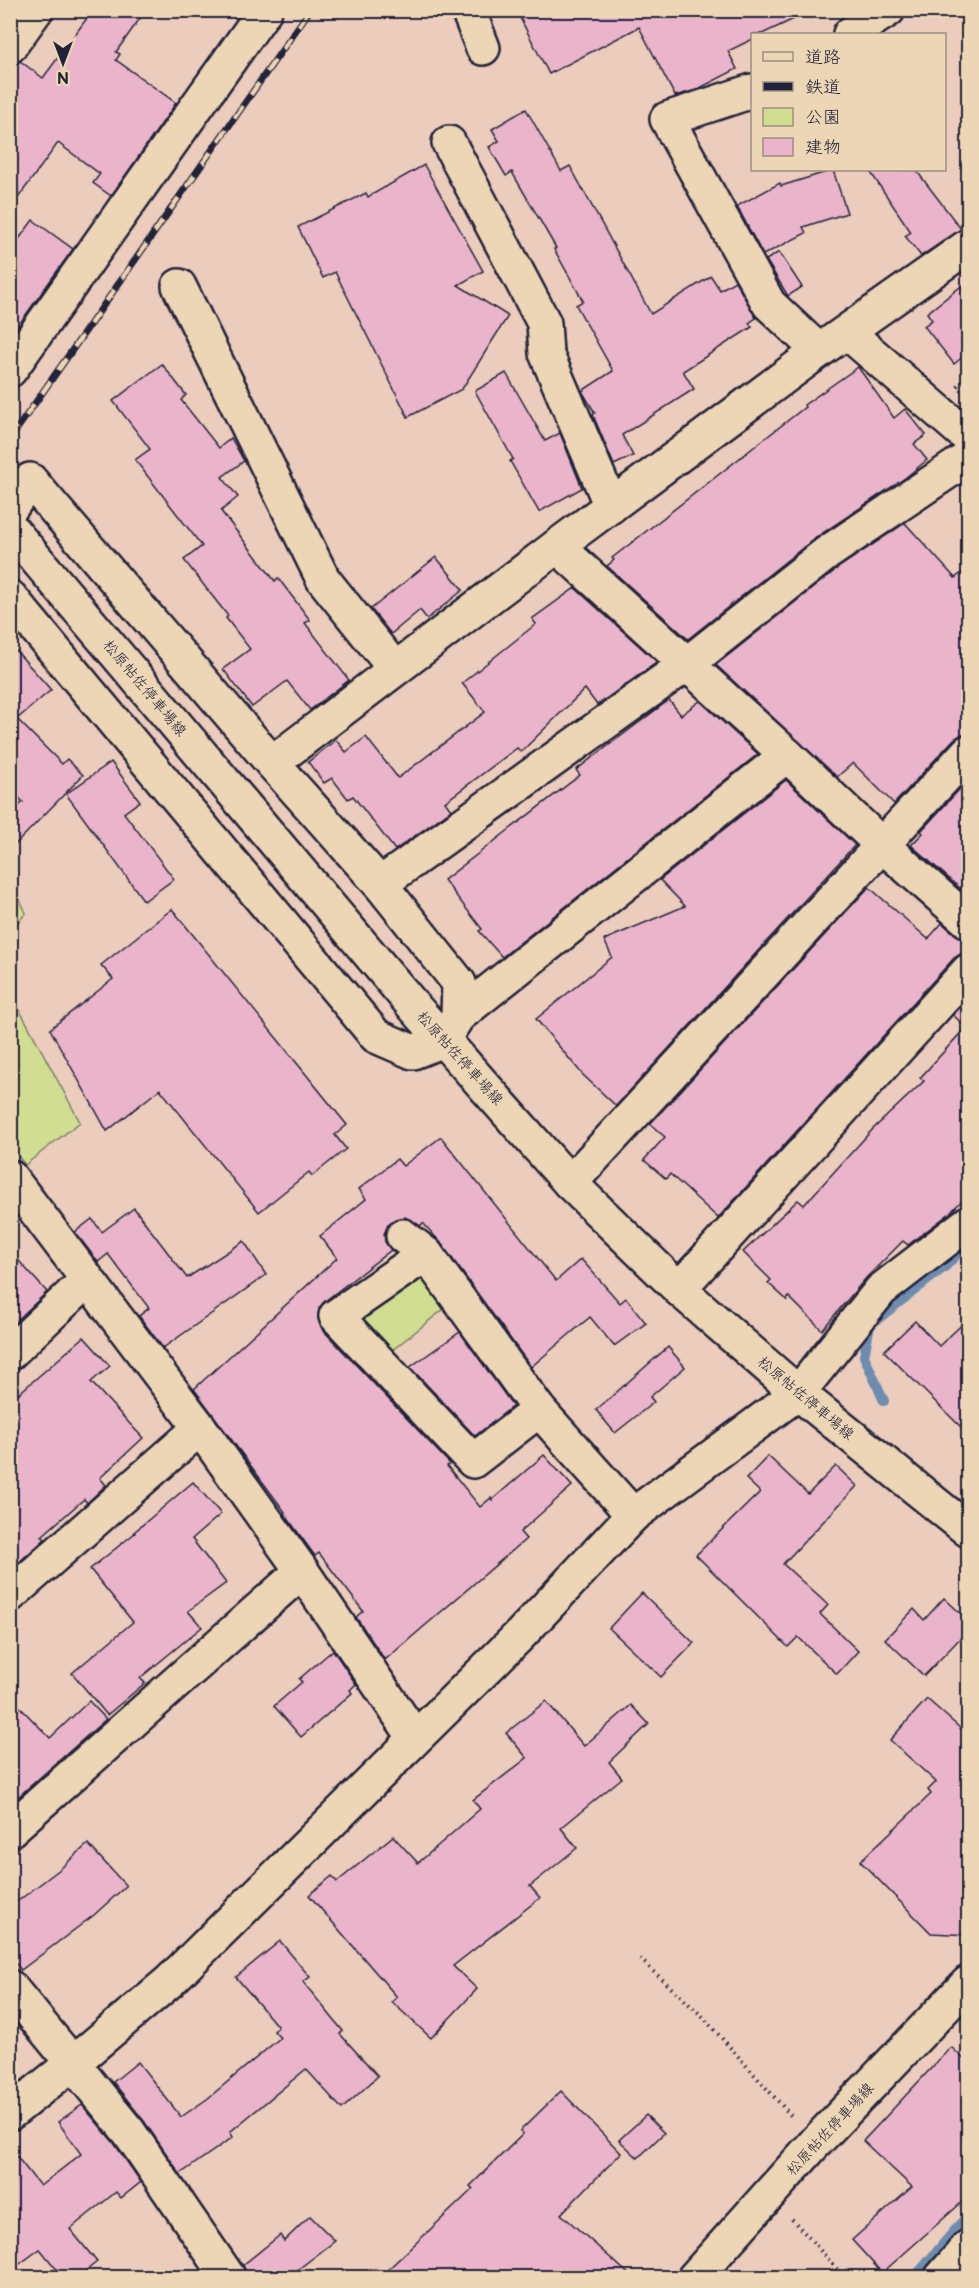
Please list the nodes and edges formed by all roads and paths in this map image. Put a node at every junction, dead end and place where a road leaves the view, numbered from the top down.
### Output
1 (36, 10) edge
2 (265, 10) edge
3 (468, 10) edge
4 (888, 10) edge
5 (852, 33) edge
6 (10, 46) edge
7 (483, 48) dead end
8 (751, 92) edge
9 (449, 143) dead end
10 (969, 246) edge
11 (179, 286) dead end
12 (847, 332) junction
13 (819, 351) junction
14 (10, 370) edge
15 (969, 438) edge
16 (969, 458) edge
17 (611, 506) junction
18 (10, 509) edge
19 (10, 528) edge
20 (557, 546) junction
21 (10, 597) edge
22 (687, 664) junction
23 (395, 669) junction
24 (969, 752) edge
25 (788, 755) junction
26 (272, 763) junction
27 (883, 846) junction
28 (381, 884) junction
29 (969, 921) edge
30 (969, 971) edge
31 (451, 1028) junction
32 (10, 1178) edge
33 (570, 1183) junction
34 (969, 1223) edge
35 (87, 1280) junction
36 (679, 1289) junction
37 (10, 1353) edge
38 (798, 1393) junction
39 (539, 1410) junction
40 (200, 1428) junction
41 (633, 1515) junction
42 (969, 1530) edge
43 (302, 1571) junction
44 (10, 1595) edge
45 (415, 1738) junction
46 (10, 1830) edge
47 (640, 1959) dead end
48 (969, 1983) edge
49 (10, 1987) edge
50 (73, 2063) junction
51 (10, 2113) edge
52 (816, 2143) junction
53 (769, 2194) junction
54 (969, 2247) edge
55 (229, 2277) edge
56 (694, 2277) edge
57 (845, 2277) edge
58 (941, 2277) edge

1 - 6 street
2 - 14 street
3 - 7 street
4 - 5 street
8 - 13 street
9 - 17 street
10 - 12 street
11 - 23 street
12 - 13 street
12 - 15 street
13 - 17 street
16 - 22 street
17 - 20 street
18 - 26 street
19 - 31 street, 松原帖佐停車場線
20 - 22 street
20 - 23 street
21 - 31 street
22 - 25 street
22 - 28 street
23 - 26 street
24 - 27 street
25 - 27 street
25 - 31 street
26 - 28 street
27 - 29 street
27 - 33 street
28 - 31 street
30 - 36 street
31 - 33 street, 松原帖佐停車場線
32 - 35 street
33 - 36 street, 松原帖佐停車場線
34 - 38 street
35 - 37 street
35 - 40 street
36 - 38 street, 松原帖佐停車場線
38 - 41 street
38 - 42 street, 松原帖佐停車場線
39 - 39 street
39 - 41 street
40 - 43 street
40 - 44 street
41 - 45 street
43 - 45 street
43 - 46 street
45 - 50 street
47 - 52 path
48 - 52 street, 松原帖佐停車場線
49 - 50 street
50 - 51 street
50 - 55 street
52 - 53 street, 松原帖佐停車場線
53 - 56 street, 松原帖佐停車場線
53 - 57 path
54 - 58 street

